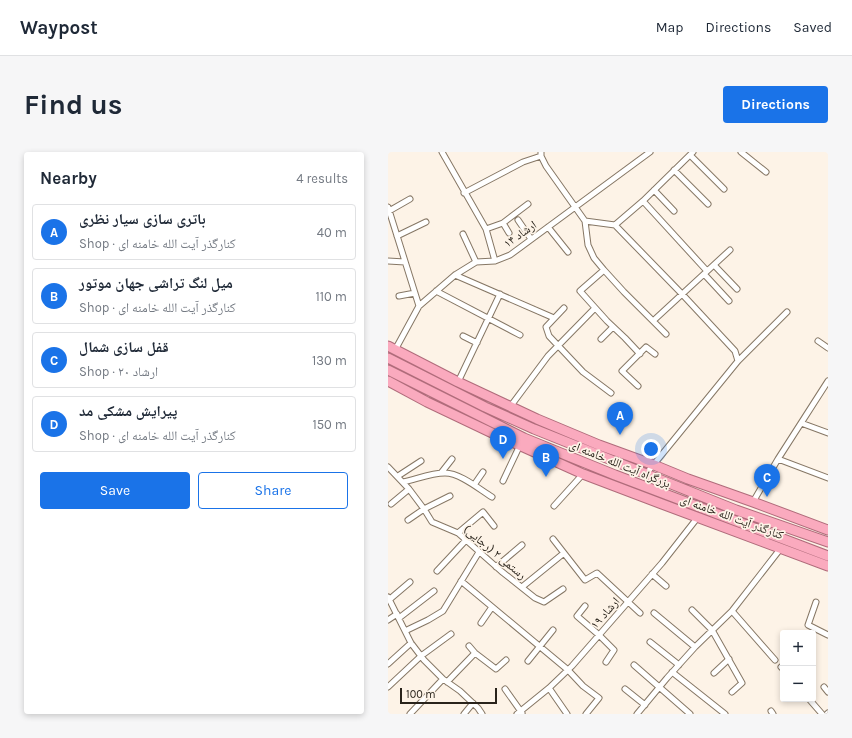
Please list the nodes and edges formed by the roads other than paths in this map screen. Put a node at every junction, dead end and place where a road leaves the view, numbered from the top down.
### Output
1 (442, 152) edge
2 (650, 152) edge
3 (741, 152) edge
4 (691, 153) edge
5 (541, 154) edge
6 (674, 170) junction
7 (766, 172) dead end
8 (724, 189) dead end
9 (654, 190) junction
10 (464, 193) junction
11 (410, 199) dead end
12 (643, 201) junction
13 (528, 204) dead end
14 (708, 204) dead end
15 (575, 207) junction
16 (388, 209) edge
17 (674, 211) dead end
18 (518, 220) dead end
19 (585, 221) junction
20 (426, 222) dead end
21 (503, 223) junction
22 (615, 225) junction
23 (548, 227) junction
24 (486, 229) junction
25 (509, 233) dead end
26 (463, 234) dead end
27 (397, 236) junction
28 (531, 239) junction
29 (730, 250) dead end
30 (568, 252) dead end
31 (388, 260) edge
32 (495, 261) junction
33 (405, 262) junction
34 (476, 262) junction
35 (714, 265) junction
36 (604, 270) junction
37 (705, 272) junction
38 (455, 274) junction
39 (737, 289) dead end
40 (436, 291) junction
41 (415, 293) junction
42 (500, 294) junction
43 (682, 294) junction
44 (399, 296) dead end
45 (729, 301) dead end
46 (419, 306) junction
47 (564, 308) dead end
48 (595, 308) junction
49 (787, 312) dead end
50 (489, 318) junction
51 (554, 318) junction
52 (653, 321) junction
53 (613, 327) junction
54 (666, 334) dead end
55 (520, 335) dead end
56 (464, 336) dead end
57 (601, 339) dead end
58 (818, 342) dead end
59 (477, 343) junction
60 (558, 346) junction
61 (391, 348) edge
62 (828, 348) edge
63 (640, 354) junction
64 (656, 354) dead end
65 (388, 358) edge
66 (738, 361) junction
67 (388, 370) edge
68 (388, 381) edge
69 (828, 381) edge
70 (458, 382) junction
71 (638, 386) dead end
72 (475, 390) junction
73 (611, 393) dead end
74 (490, 397) junction
75 (471, 399) junction
76 (485, 407) junction
77 (510, 407) junction
78 (536, 419) junction
79 (494, 423) junction
80 (801, 423) junction
81 (534, 429) junction
82 (490, 432) junction
83 (828, 433) edge
84 (520, 445) junction
85 (553, 450) junction
86 (452, 459) dead end
87 (550, 459) junction
88 (778, 459) junction
89 (421, 461) dead end
90 (654, 465) junction
91 (388, 467) edge
92 (483, 472) dead end
93 (441, 474) junction
94 (583, 474) junction
95 (646, 474) junction
96 (398, 476) junction
97 (615, 476) junction
98 (828, 478) edge
99 (503, 481) dead end
100 (403, 482) junction
101 (474, 485) junction
102 (612, 485) junction
103 (409, 489) junction
104 (722, 491) junction
105 (667, 495) junction
106 (450, 496) dead end
107 (492, 497) dead end
108 (718, 502) junction
109 (753, 502) junction
110 (391, 504) dead end
111 (662, 504) junction
112 (554, 506) dead end
113 (424, 510) junction
114 (698, 517) junction
115 (408, 520) dead end
116 (494, 526) dead end
117 (828, 530) edge
118 (458, 533) junction
119 (553, 539) dead end
120 (466, 540) junction
121 (828, 542) edge
122 (522, 545) dead end
123 (784, 545) junction
124 (479, 552) junction
125 (564, 553) junction
126 (828, 556) edge
127 (496, 566) junction
128 (828, 566) edge
129 (437, 571) dead end
130 (652, 574) junction
131 (461, 581) junction
132 (410, 582) dead end
133 (666, 586) dead end
134 (522, 587) junction
135 (562, 589) dead end
136 (434, 590) dead end
137 (389, 598) edge
138 (816, 602) dead end
139 (627, 603) junction
140 (585, 606) dead end
141 (492, 607) junction
142 (692, 610) dead end
143 (732, 611) junction
144 (640, 613) dead end
145 (654, 613) dead end
146 (398, 616) junction
147 (388, 620) edge
148 (481, 623) dead end
149 (552, 630) dead end
150 (712, 630) junction
151 (405, 631) junction
152 (451, 634) dead end
153 (599, 635) junction
154 (828, 635) edge
155 (650, 642) dead end
156 (411, 643) junction
157 (469, 646) dead end
158 (540, 647) junction
159 (695, 647) junction
160 (475, 653) junction
161 (421, 656) junction
162 (506, 660) dead end
163 (728, 660) junction
164 (776, 660) dead end
165 (528, 661) dead end
166 (606, 662) dead end
167 (388, 664) edge
168 (634, 665) dead end
169 (679, 665) junction
170 (568, 670) junction
171 (672, 672) junction
172 (714, 673) dead end
173 (445, 680) junction
174 (388, 687) edge
175 (659, 687) junction
176 (824, 687) dead end
177 (549, 688) junction
178 (505, 689) dead end
179 (625, 689) dead end
180 (732, 692) dead end
181 (828, 692) edge
182 (812, 702) edge
183 (473, 703) junction
184 (645, 705) junction
185 (413, 713) edge
186 (520, 713) edge
187 (464, 714) edge
188 (482, 714) edge
189 (567, 714) edge
190 (586, 714) edge
191 (637, 714) edge
192 (690, 714) edge
193 (725, 714) edge
194 (822, 714) edge

1 - 10 street
2 - 15 street, ارشاد ۱۴
3 - 7 street
4 - 6 street
4 - 8 street
5 - 10 street
5 - 15 street
6 - 9 street
6 - 14 street
9 - 12 street
9 - 17 street
10 - 24 street
11 - 16 street
12 - 22 street
12 - 37 street
13 - 21 street
15 - 19 street
15 - 23 street, ارشاد ۱۴
16 - 27 street
18 - 28 street
19 - 22 street
19 - 36 street
20 - 27 street
21 - 24 street
21 - 25 street
22 - 43 street
23 - 28 street, ارشاد ۱۴
23 - 30 street
24 - 32 street
26 - 34 street
27 - 33 street
28 - 32 street, ارشاد ۱۴
29 - 35 street
31 - 33 street
32 - 34 street, ارشاد ۱۴
33 - 41 street
34 - 38 street, ارشاد ۱۴
35 - 37 street
35 - 39 street
36 - 48 street
36 - 52 street
37 - 43 street
37 - 45 street
38 - 40 street, ارشاد ۱۴
38 - 42 street
40 - 46 street, ارشاد ۱۴
40 - 50 street
41 - 44 street
41 - 46 street
42 - 50 street
42 - 51 street
43 - 52 street
43 - 66 street
46 - 61 street, ارشاد ۱۴
47 - 51 street
48 - 53 street
48 - 60 street
49 - 66 street
50 - 55 street
50 - 59 street
51 - 60 street
52 - 54 street
53 - 57 street
53 - 63 street
56 - 59 street
58 - 62 street
59 - 70 street
60 - 73 street
60 - 77 street
61 - 70 highway, کنارگذر آیت الله خامنه ای
63 - 64 street
63 - 71 street
65 - 75 highway, بزرگراه آیت الله خامنه ای
66 - 90 street
67 - 79 highway, بزرگراه آیت الله خامنه ای
68 - 82 highway, کنارگذر آیت الله خامنه ای
69 - 80 street
70 - 72 highway, کنارگذر آیت الله خامنه ای
72 - 74 highway, کنارگذر آیت الله خامنه ای
72 - 75 highway
74 - 76 highway
74 - 77 highway, کنارگذر آیت الله خامنه ای
75 - 76 highway, بزرگراه آیت الله خامنه ای
76 - 81 highway, بزرگراه آیت الله خامنه ای
77 - 78 highway, کنارگذر آیت الله خامنه ای
78 - 81 highway
78 - 90 highway, کنارگذر آیت الله خامنه ای
79 - 82 highway
79 - 85 highway, بزرگراه آیت الله خامنه ای
80 - 83 street
80 - 88 street
81 - 95 highway, بزرگراه آیت الله خامنه ای
82 - 84 highway, کنارگذر آیت الله خامنه ای
84 - 87 highway, کنارگذر آیت الله خامنه ای
84 - 99 street
85 - 87 highway
85 - 97 highway, بزرگراه آیت الله خامنه ای
86 - 93 street
87 - 94 highway, کنارگذر آیت الله خامنه ای
88 - 98 street
88 - 109 street
89 - 96 street
90 - 95 street
90 - 104 highway, کنارگذر آیت الله خامنه ای
91 - 96 street, رستمی ۲ (رجایی)
92 - 101 street
93 - 100 street
93 - 101 street
94 - 102 highway, کنارگذر آیت الله خامنه ای
94 - 112 street
95 - 108 highway, بزرگراه آیت الله خامنه ای
96 - 100 street, رستمی ۲ (رجایی)
97 - 102 highway
97 - 105 highway, بزرگراه آیت الله خامنه ای
100 - 103 street, رستمی ۲ (رجایی)
101 - 107 street
102 - 111 highway, کنارگذر آیت الله خامنه ای
103 - 110 street
103 - 113 street, رستمی ۲ (رجایی)
104 - 108 highway
104 - 109 highway, کنارگذر آیت الله خامنه ای
105 - 111 highway
105 - 123 highway, بزرگراه آیت الله خامنه ای
106 - 113 street
108 - 121 highway, بزرگراه آیت الله خامنه ای
109 - 117 highway, کنارگذر آیت الله خامنه ای
111 - 114 highway, کنارگذر آیت الله خامنه ای
113 - 115 street
113 - 118 street, رستمی ۲ (رجایی)
114 - 123 highway, کنارگذر آیت الله خامنه ای
114 - 130 street, ارشاد ۱۹
116 - 118 street
118 - 120 street, رستمی ۲ (رجایی)
119 - 125 street
120 - 124 street, رستمی ۲ (رجایی)
120 - 129 street
122 - 127 street
123 - 126 highway, بزرگراه آیت الله خامنه ای
123 - 128 highway, کنارگذر آیت الله خامنه ای
123 - 143 street
124 - 127 street, رستمی ۲ (رجایی)
124 - 131 street
125 - 134 street
125 - 139 street
127 - 134 street, رستمی ۲ (رجایی)
130 - 133 street
130 - 139 street, ارشاد ۱۹
131 - 141 street
131 - 151 street
132 - 137 street
134 - 135 street, رستمی ۲ (رجایی)
136 - 146 street
137 - 146 street
138 - 154 street
139 - 144 street
139 - 153 street, ارشاد ۱۹
140 - 153 street
141 - 148 street
141 - 158 street
142 - 150 street
143 - 150 street
143 - 164 street
145 - 159 street
146 - 147 street
146 - 151 street
149 - 158 street
150 - 159 street
150 - 163 street
151 - 156 street
152 - 161 street
153 - 166 street
153 - 170 street, ارشاد ۱۹
155 - 169 street
156 - 161 street
156 - 167 street
157 - 160 street
158 - 165 street
158 - 170 street
159 - 169 street
160 - 162 street
160 - 173 street
161 - 173 street
161 - 174 street
163 - 172 street
163 - 180 street
168 - 175 street
169 - 171 street
170 - 177 street, ارشاد ۱۹
170 - 190 street
171 - 175 street
171 - 193 street
173 - 183 street
173 - 185 street
175 - 184 street
175 - 192 street
176 - 181 street
177 - 186 street, ارشاد ۱۹
177 - 189 street
178 - 186 street
179 - 184 street
182 - 194 street
183 - 187 street
183 - 188 street
184 - 191 street

